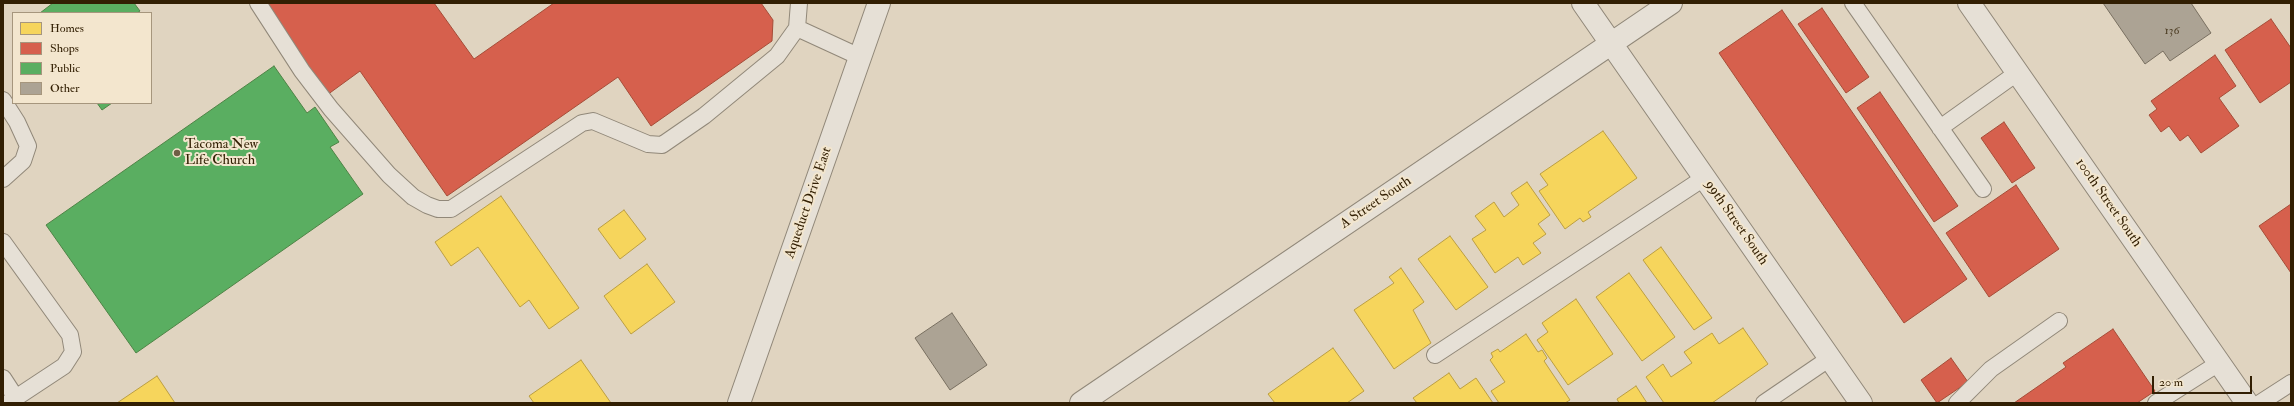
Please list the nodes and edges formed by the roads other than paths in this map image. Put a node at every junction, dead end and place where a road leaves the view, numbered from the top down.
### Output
1 (258, 3) edge
2 (799, 3) edge
3 (879, 3) edge
4 (1583, 3) edge
5 (1671, 3) edge
6 (1853, 3) edge
7 (1969, 3) edge
8 (797, 28) junction
9 (1612, 44) junction
10 (860, 57) junction
11 (2018, 73) junction
12 (3, 100) edge
13 (1940, 128) junction
14 (1704, 178) junction
15 (3, 179) edge
16 (1983, 190) dead end
17 (3, 242) edge
18 (2059, 321) dead end
19 (1435, 355) dead end
20 (1830, 358) junction
21 (2219, 363) junction
22 (3, 378) edge
23 (2291, 383) edge
24 (12, 400) edge
25 (739, 403) edge
26 (1081, 403) edge
27 (1764, 403) edge
28 (1861, 403) edge
29 (1957, 403) edge
30 (2156, 403) edge
31 (2246, 403) edge
32 (2260, 403) edge

1 - 8 lane
2 - 8 lane
3 - 10 street, Aqueduct Drive East
4 - 9 street, 99th Street South
5 - 9 street, A Street South
6 - 13 lane
7 - 11 street, 100th Street South
8 - 10 lane
9 - 14 street, 99th Street South
9 - 26 street, A Street South
10 - 25 street, Aqueduct Drive East
11 - 13 lane
11 - 21 street, 100th Street South
12 - 15 lane
13 - 16 lane
14 - 19 lane
14 - 20 street, 99th Street South
17 - 24 lane
18 - 29 lane
20 - 27 lane
20 - 28 street, 99th Street South
21 - 30 lane
21 - 31 street, 100th Street South
22 - 24 lane
23 - 32 lane

